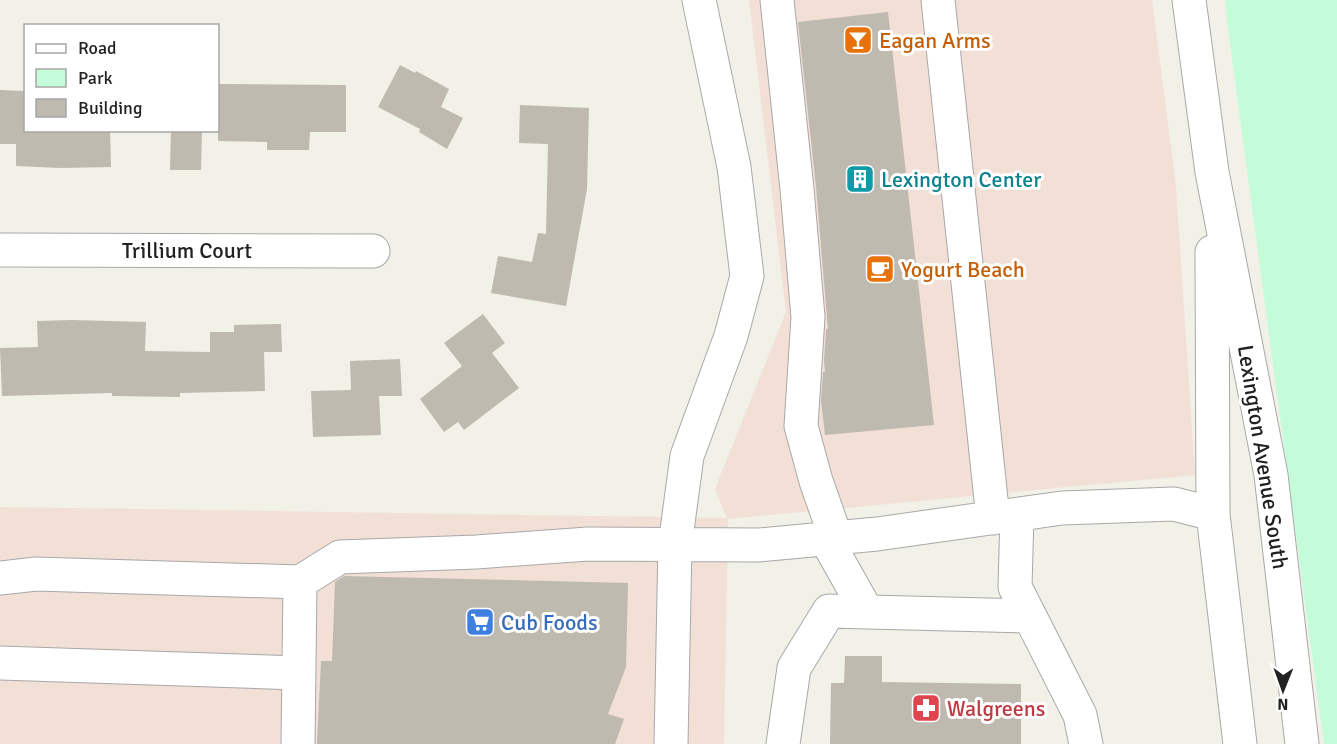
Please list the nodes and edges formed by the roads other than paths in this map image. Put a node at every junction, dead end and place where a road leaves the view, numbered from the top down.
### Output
1 (699, 0) edge
2 (777, 0) edge
3 (938, 0) edge
4 (1189, 0) edge
5 (1212, 172) junction
6 (0, 250) edge
7 (373, 251) dead end
8 (1213, 514) junction
9 (1005, 517) junction
10 (831, 538) junction
11 (675, 545) junction
12 (0, 578) edge
13 (300, 582) junction
14 (867, 612) junction
15 (1030, 616) junction
16 (0, 663) edge
17 (299, 673) junction
18 (298, 744) edge
19 (671, 744) edge
20 (783, 744) edge
21 (1086, 744) edge
22 (1240, 744) edge
23 (1302, 744) edge

1 - 11 street
2 - 10 street
3 - 9 street
4 - 5 street, Lexington Avenue South
5 - 8 street, Lexington Avenue South
5 - 23 street, Lexington Avenue South
6 - 7 street, Trillium Court
8 - 9 street
8 - 22 street, Lexington Avenue South
9 - 10 street
9 - 15 street
10 - 11 street
10 - 14 street
11 - 13 street
11 - 19 street
12 - 13 street
13 - 17 street
14 - 15 street
14 - 20 street
15 - 21 street
16 - 17 street
17 - 18 street

